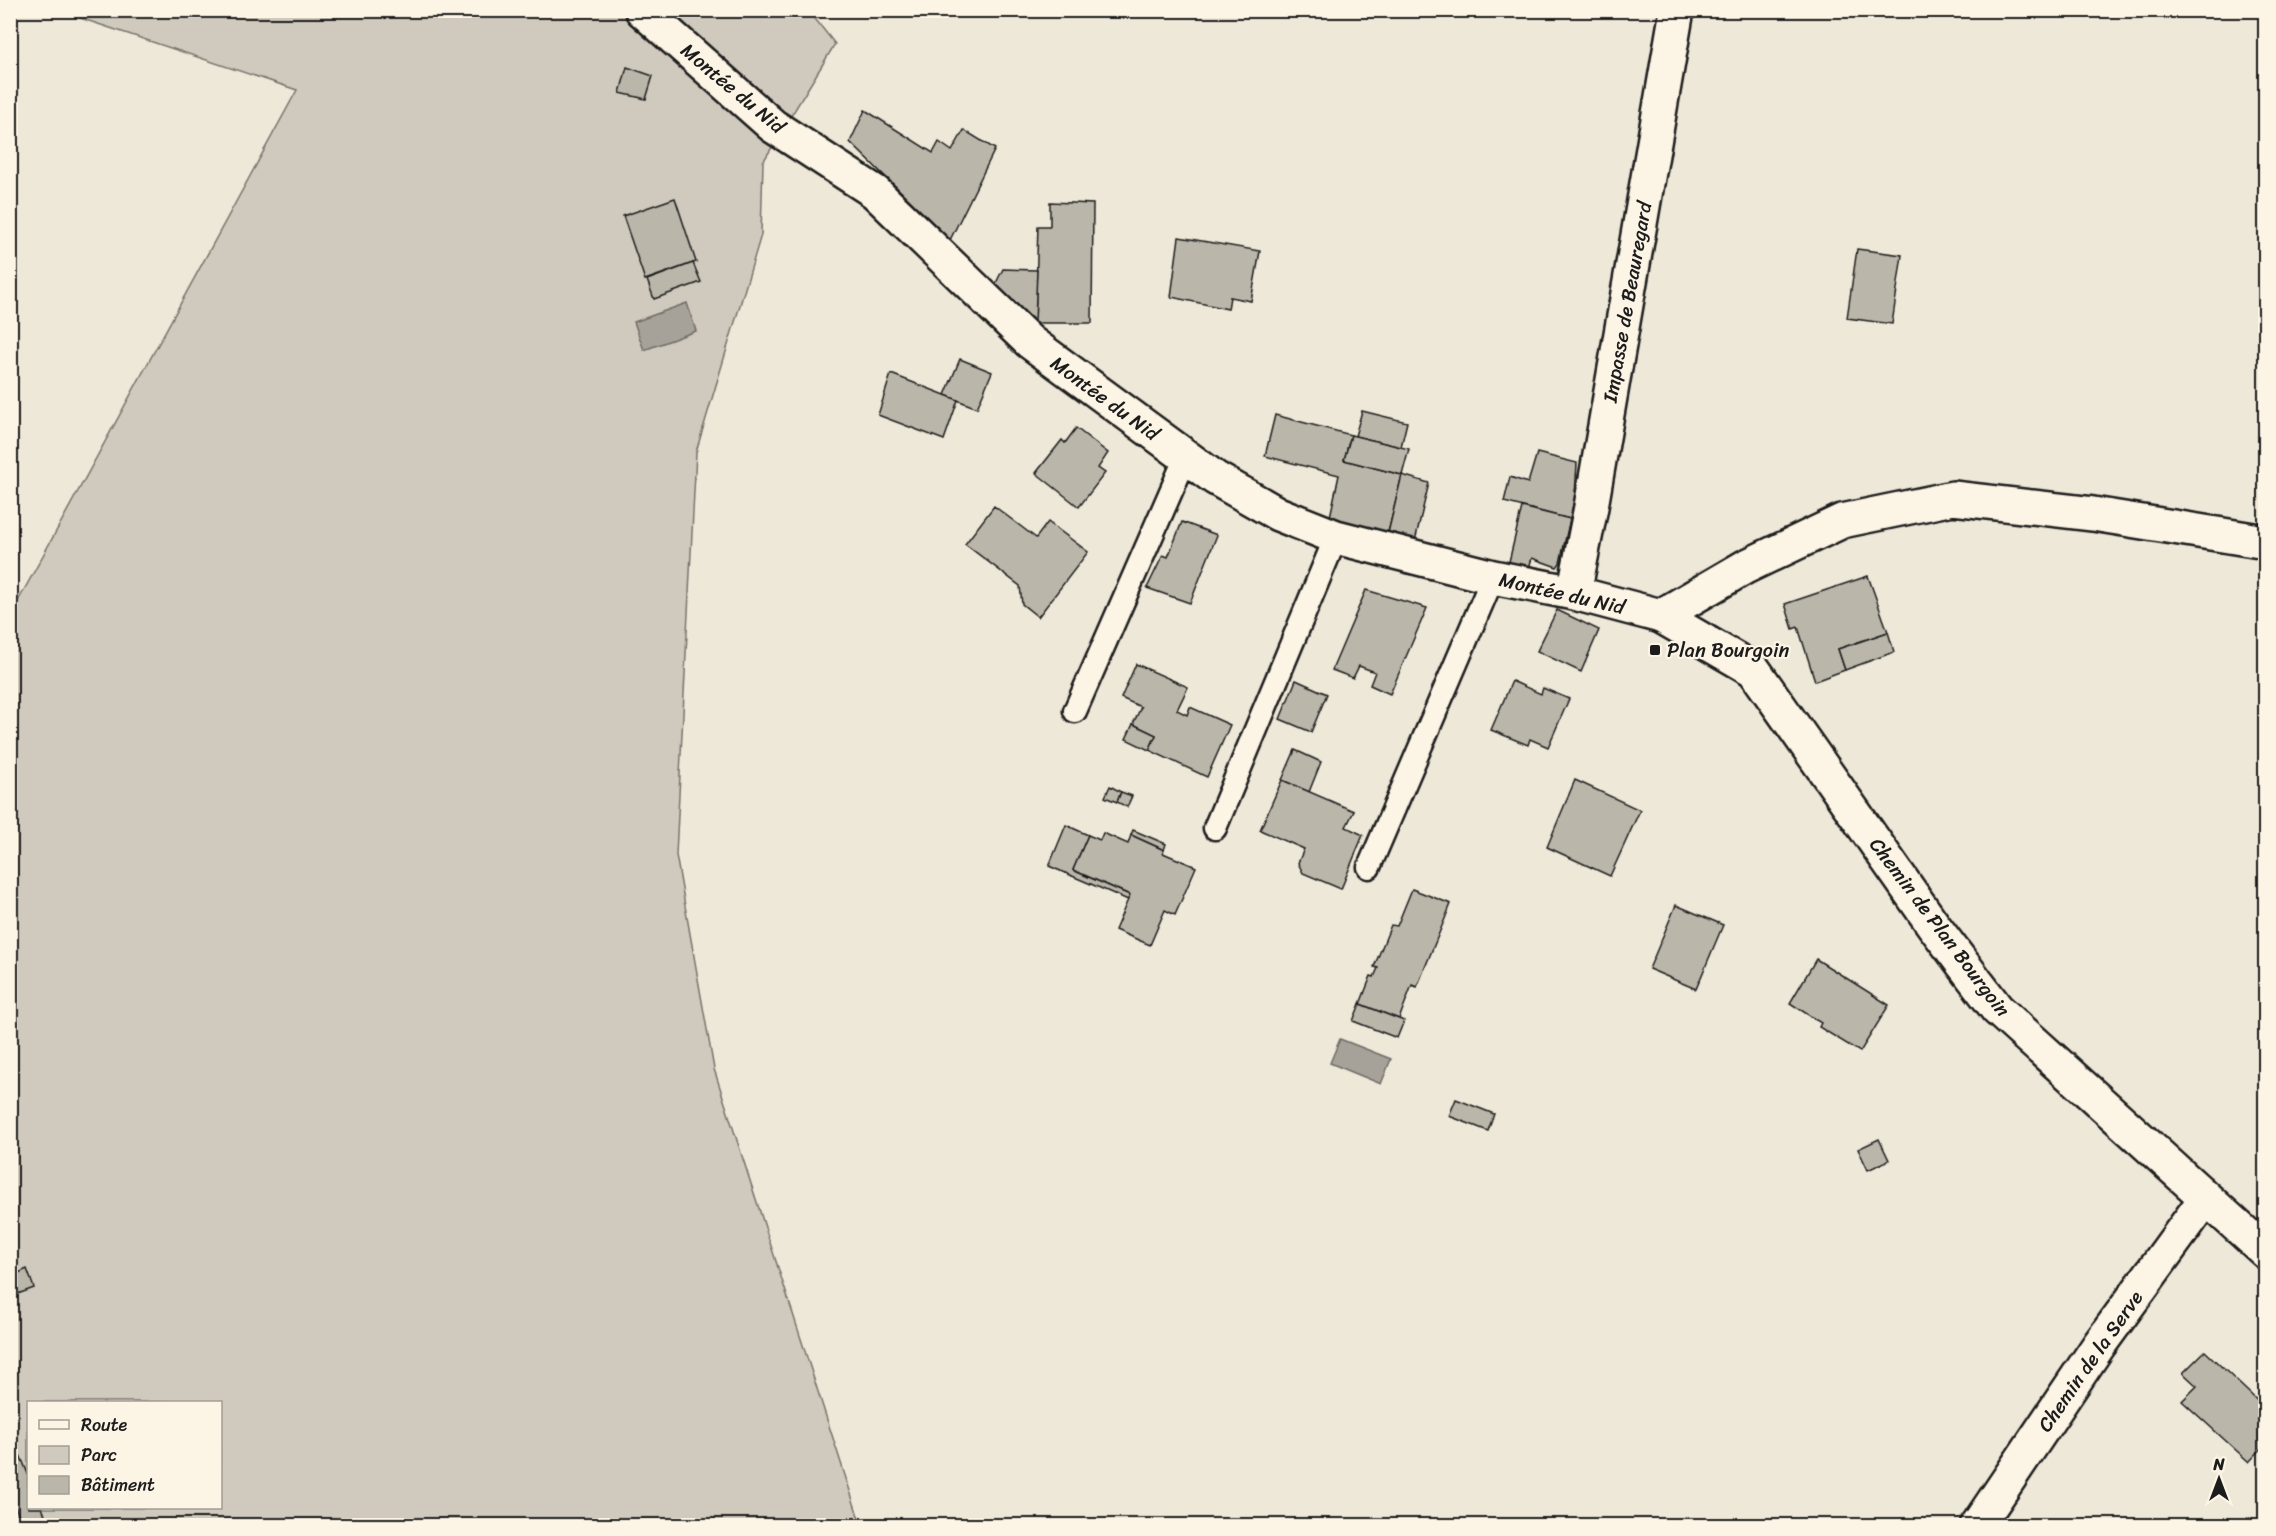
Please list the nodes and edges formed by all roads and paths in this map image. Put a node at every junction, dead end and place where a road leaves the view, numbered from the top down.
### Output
1 (642, 10) edge
2 (1677, 10) edge
3 (1186, 457) junction
4 (1336, 537) junction
5 (2265, 542) edge
6 (1494, 577) junction
7 (1574, 593) junction
8 (1661, 616) junction
9 (1075, 711) dead end
10 (1215, 828) dead end
11 (1368, 867) dead end
12 (2206, 1198) junction
13 (2265, 1252) edge
14 (1977, 1526) edge

1 - 3 street, Montée du Nid
2 - 7 street, Impasse de Beauregard
3 - 4 street, Montée du Nid
3 - 9 lane
4 - 6 street, Montée du Nid
4 - 10 lane
5 - 8 street
6 - 7 street, Montée du Nid
6 - 11 lane
7 - 8 street, Montée du Nid
8 - 12 street, Chemin de Plan Bourgoin
12 - 13 street, Chemin de Plan Bourgoin
12 - 14 street, Chemin de la Serve

